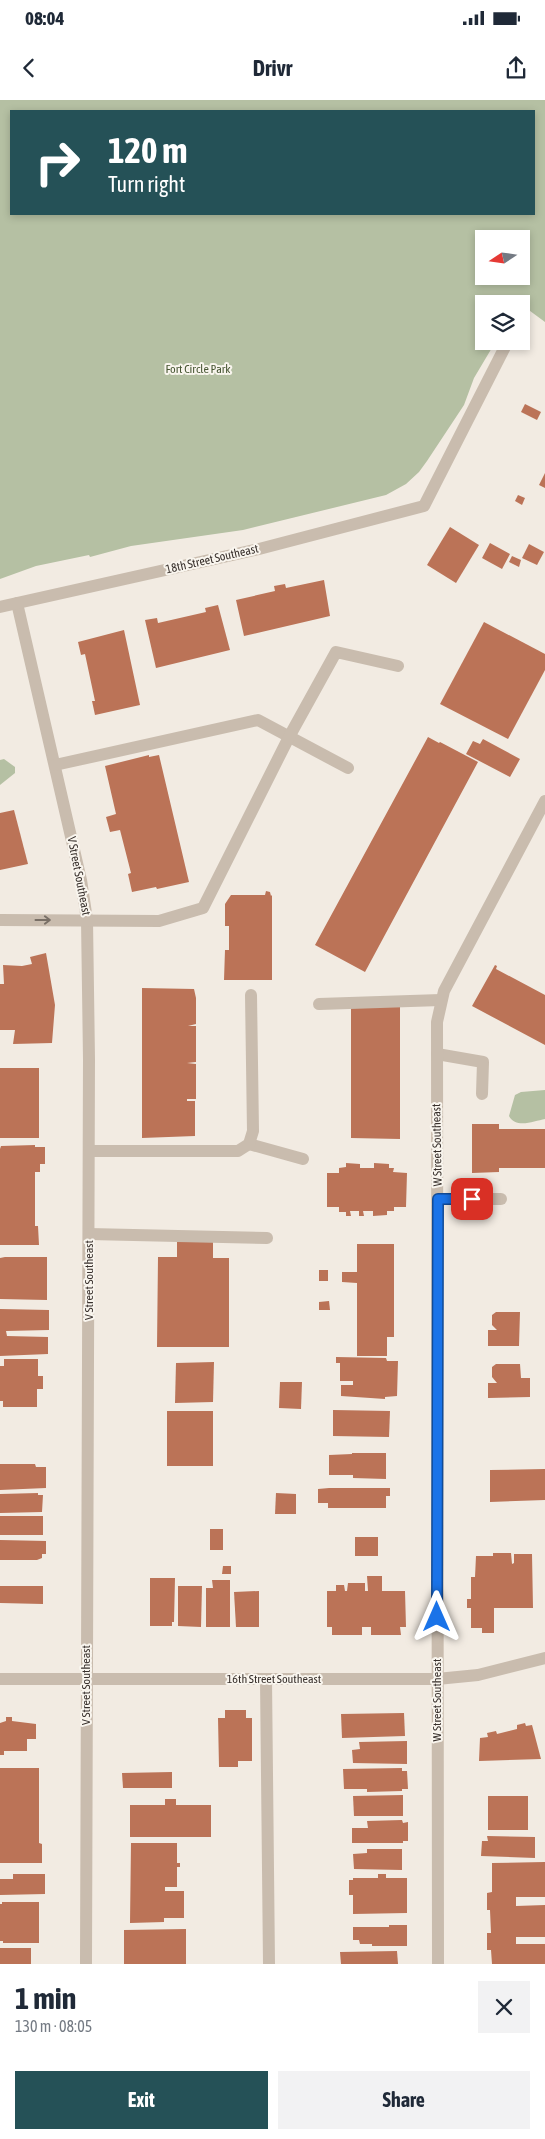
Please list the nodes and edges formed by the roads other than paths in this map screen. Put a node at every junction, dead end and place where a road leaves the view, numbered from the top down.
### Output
1 (503, 350) edge
2 (17, 603) junction
3 (0, 607) edge
4 (398, 666) dead end
5 (289, 737) junction
6 (56, 765) junction
7 (348, 768) dead end
8 (545, 801) edge
9 (0, 920) edge
10 (87, 920) junction
11 (251, 995) dead end
12 (441, 1000) junction
13 (319, 1004) dead end
14 (437, 1054) junction
15 (482, 1094) dead end
16 (249, 1144) junction
17 (89, 1151) junction
18 (303, 1159) dead end
19 (501, 1198) dead end
20 (438, 1199) junction
21 (89, 1234) junction
22 (267, 1238) dead end
23 (545, 1658) edge
24 (0, 1679) edge
25 (86, 1679) junction
26 (266, 1679) junction
27 (438, 1679) junction
28 (86, 1964) edge
29 (269, 1964) edge
30 (438, 1964) edge

1 - 2 street, 18th Street Southeast
2 - 3 street, 18th Street Southeast
2 - 6 street, V Street Southeast
4 - 5 street
5 - 6 street
5 - 7 street
5 - 10 street
6 - 10 street, V Street Southeast
8 - 12 street, W Street Southeast
9 -> 10 street
10 - 17 street, V Street Southeast
11 - 16 street
12 - 13 street
12 - 14 street, W Street Southeast
14 - 15 street
14 - 20 street, W Street Southeast
16 - 17 street
16 - 18 street
17 - 21 street, V Street Southeast
19 - 20 street
20 - 27 street, W Street Southeast
21 - 22 street
21 - 25 street, V Street Southeast
23 - 27 street, 16th Street Southeast
24 - 25 street, 16th Street Southeast
25 - 26 street, 16th Street Southeast
25 - 28 street, V Street Southeast
26 - 27 street, 16th Street Southeast
26 - 29 street
27 - 30 street, W Street Southeast

